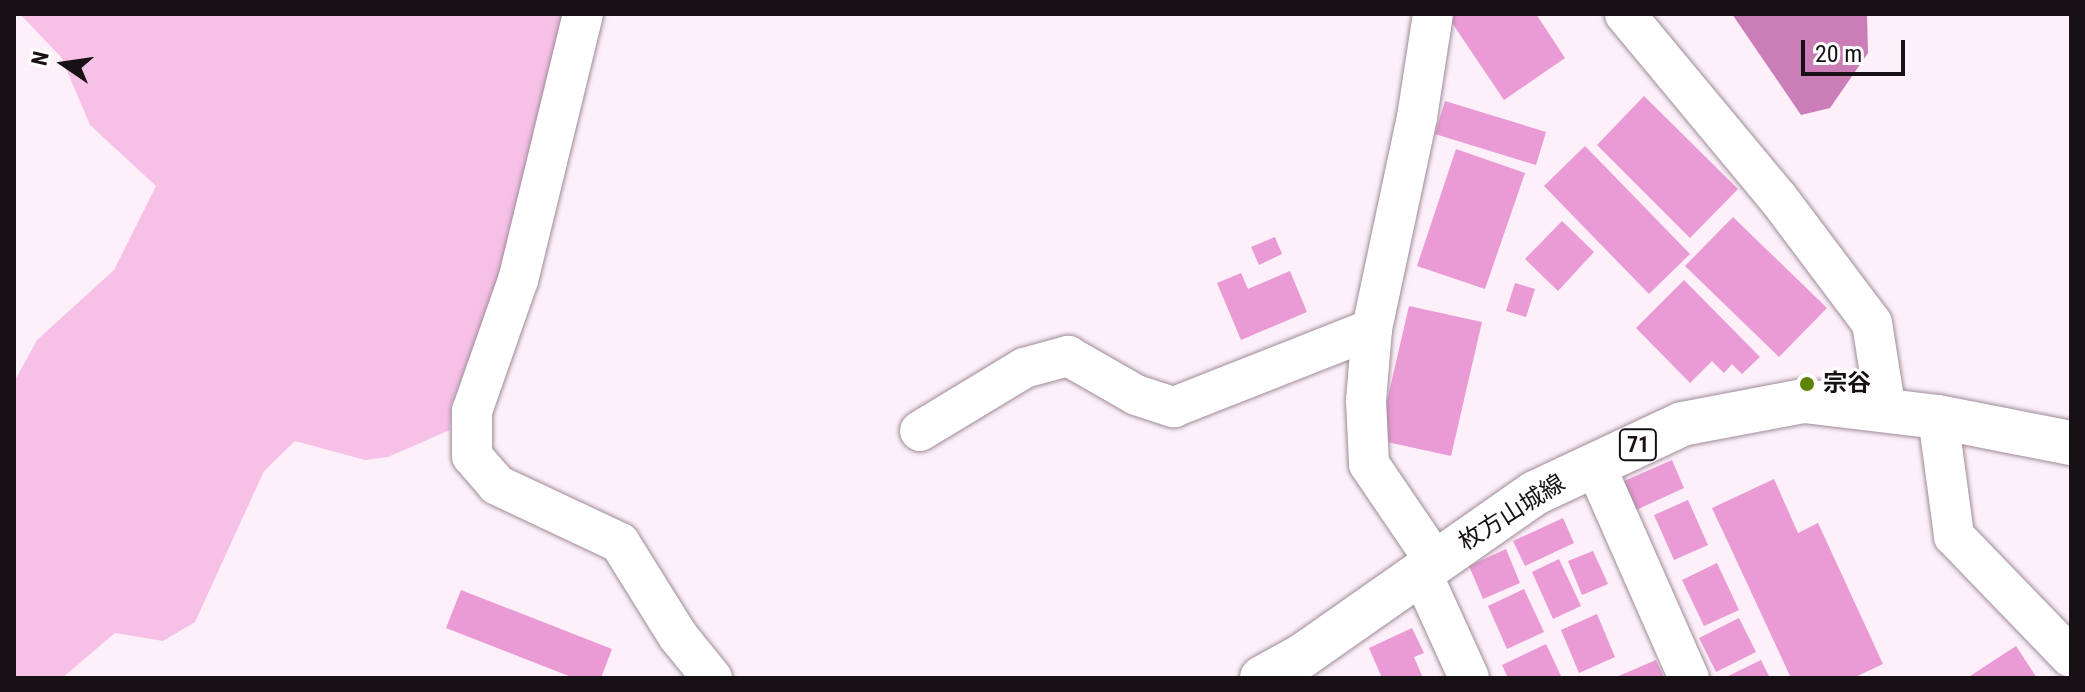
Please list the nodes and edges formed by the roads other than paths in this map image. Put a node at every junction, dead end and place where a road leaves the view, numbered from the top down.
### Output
1 (583, 14) edge
2 (1433, 14) edge
3 (1625, 14) edge
4 (1372, 329) junction
5 (1886, 411) junction
6 (1938, 417) junction
7 (920, 431) dead end
8 (2071, 443) edge
9 (1595, 465) junction
10 (1428, 567) junction
11 (2071, 657) edge
12 (712, 678) edge
13 (1262, 678) edge
14 (1469, 678) edge
15 (1689, 678) edge

1 - 12 street
2 - 4 street
3 - 5 street
4 - 7 street
4 - 10 street
5 - 6 main road, 枚方山城線 / 71
5 - 9 main road, 枚方山城線 / 71
6 - 8 main road, 枚方山城線 / 71
6 - 11 street
9 - 10 main road, 枚方山城線 / 71
9 - 15 street
10 - 13 main road, 枚方山城線 / 71
10 - 14 street

